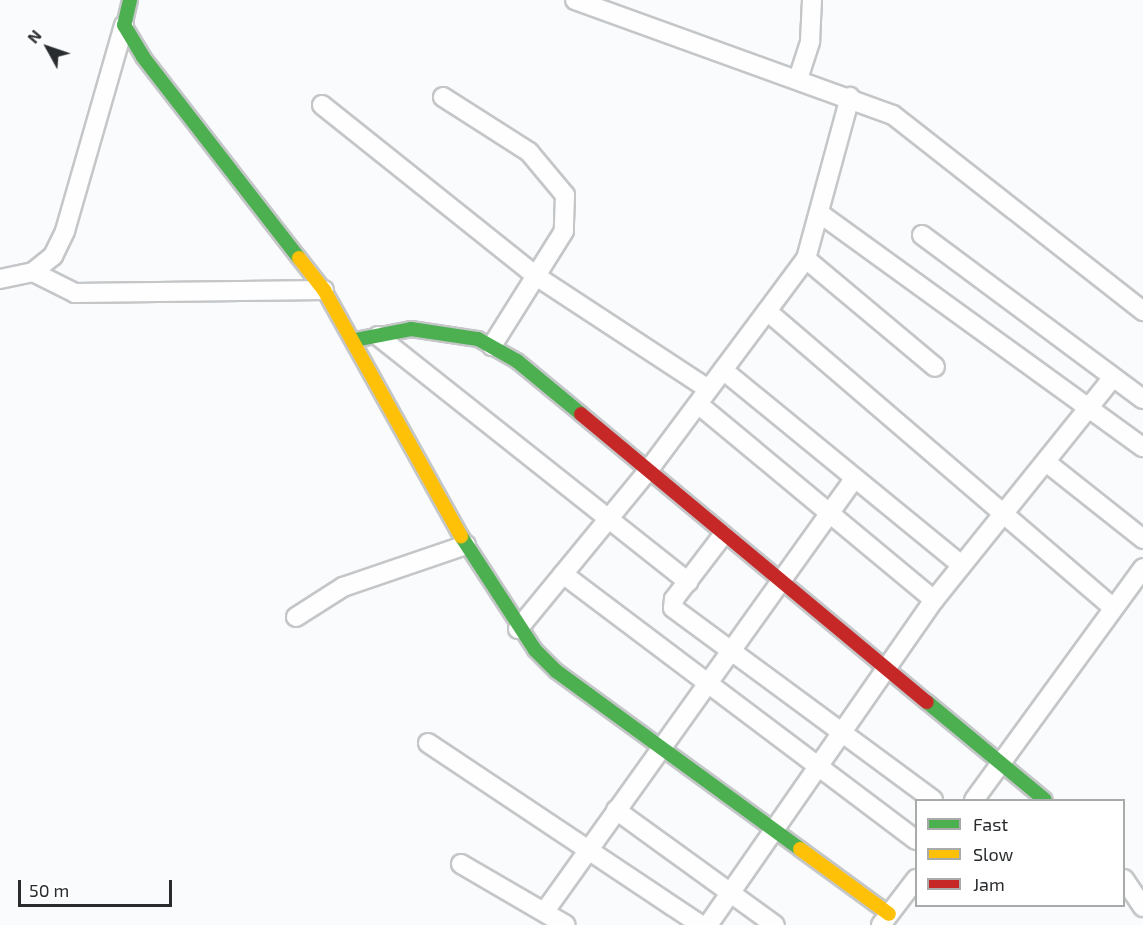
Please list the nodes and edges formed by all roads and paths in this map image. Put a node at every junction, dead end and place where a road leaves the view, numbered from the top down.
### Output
1 (130, 0) edge
2 (574, 0) edge
3 (812, 0) edge
4 (124, 26) junction
5 (798, 79) junction
6 (443, 97) dead end
7 (850, 97) junction
8 (322, 105) dead end
9 (822, 215) junction
10 (922, 236) dead end
11 (806, 259) junction
12 (33, 272) junction
13 (536, 276) junction
14 (0, 279) edge
15 (324, 290) junction
16 (767, 311) junction
17 (1143, 311) edge
18 (378, 336) junction
19 (356, 340) junction
20 (492, 346) junction
21 (935, 367) dead end
22 (723, 370) junction
23 (1112, 379) junction
24 (703, 397) junction
25 (1143, 399) edge
26 (1085, 408) junction
27 (1143, 447) edge
28 (1046, 462) junction
29 (647, 472) junction
30 (854, 479) junction
31 (830, 512) junction
32 (1001, 512) junction
33 (608, 520) junction
34 (723, 535) junction
35 (1143, 539) edge
36 (466, 545) junction
37 (961, 566) junction
38 (1143, 568) edge
39 (563, 574) junction
40 (780, 579) junction
41 (688, 582) junction
42 (934, 600) junction
43 (1113, 608) junction
44 (296, 617) dead end
45 (518, 629) junction
46 (728, 651) junction
47 (887, 668) junction
48 (704, 684) junction
49 (841, 733) junction
50 (428, 743) dead end
51 (659, 747) junction
52 (1001, 760) junction
53 (818, 766) junction
54 (930, 799) edge
55 (975, 799) edge
56 (1043, 799) edge
57 (616, 810) junction
58 (772, 831) junction
59 (915, 839) edge
60 (588, 850) junction
61 (461, 864) dead end
62 (915, 880) edge
63 (1125, 880) edge
64 (730, 893) junction
65 (1143, 907) edge
66 (545, 911) junction
67 (885, 920) edge
68 (566, 925) edge
69 (701, 925) edge
70 (708, 925) edge
71 (775, 925) edge

1 - 4 street
2 - 5 street
3 - 5 street
4 - 12 street
4 - 15 street
5 - 7 street
6 - 13 street
7 - 9 street
7 - 17 street
8 - 13 street
9 - 11 street
9 - 26 street
10 - 23 street
11 - 16 street
11 - 21 street
12 - 14 street
12 - 15 street
13 - 20 street
13 - 24 street
15 - 19 street
16 - 22 street
16 - 32 street
18 - 19 street
18 - 20 street
18 - 33 street
19 - 36 street
20 - 29 street
22 - 24 street
22 - 30 street
23 - 25 street
23 - 26 street
24 - 29 street
24 - 31 street
26 - 27 street
26 - 28 street
28 - 32 street
28 - 35 street
29 - 33 street
29 - 34 street
30 - 31 street
30 - 37 street
31 - 40 street
31 - 42 street
32 - 37 street
32 - 43 street
33 - 39 street
33 - 41 street
34 - 40 street
34 - 41 street
36 - 44 street
36 - 45 street
37 - 42 street
38 - 43 street
39 - 45 street
39 - 48 street
40 - 46 street
40 - 47 street
41 - 46 street
42 - 47 street
43 - 52 street
45 - 51 street
46 - 48 street
46 - 49 street
47 - 49 street
47 - 52 street
48 - 51 street
48 - 53 street
49 - 53 street
49 - 54 street
50 - 60 street
51 - 57 street
51 - 58 street
52 - 55 street
52 - 56 street
53 - 58 street
53 - 59 street
57 - 60 street
57 - 64 street
58 - 64 street
58 - 67 street
60 - 66 street
60 - 69 street
61 - 66 street
62 - 67 street
63 - 65 street
64 - 70 street
64 - 71 street
66 - 68 street

